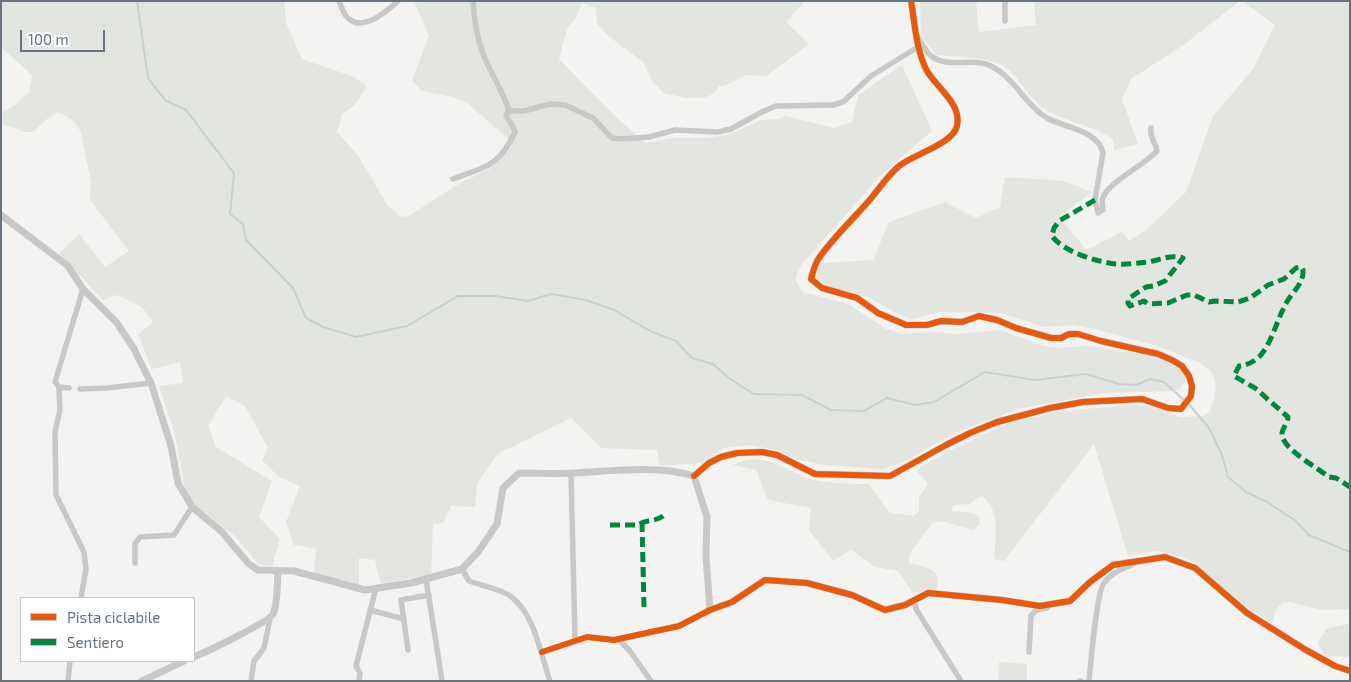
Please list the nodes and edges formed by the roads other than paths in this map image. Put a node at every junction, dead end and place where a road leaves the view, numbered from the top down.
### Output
1 (339, 1) edge
2 (398, 1) edge
3 (473, 1) edge
4 (911, 1) edge
5 (1005, 1) edge
6 (1005, 21) dead end
7 (917, 36) junction
8 (918, 47) junction
9 (509, 111) junction
10 (1151, 128) dead end
11 (453, 179) dead end
12 (1, 215) edge
13 (83, 289) junction
14 (151, 383) junction
15 (59, 387) junction
16 (69, 388) dead end
17 (80, 389) dead end
18 (571, 473) junction
19 (694, 476) junction
20 (192, 507) junction
21 (1144, 559) junction
22 (135, 563) dead end
23 (462, 569) junction
24 (278, 571) junction
25 (426, 579) junction
26 (376, 588) junction
27 (429, 595) junction
28 (81, 597) edge
29 (914, 600) junction
30 (1058, 603) junction
31 (370, 610) junction
32 (710, 610) junction
33 (270, 619) junction
34 (404, 619) junction
35 (618, 639) junction
36 (575, 640) junction
37 (408, 650) dead end
38 (542, 652) junction
39 (1029, 652) dead end
40 (195, 657) edge
41 (70, 662) edge
42 (182, 662) edge
43 (1350, 671) edge
44 (68, 681) edge
45 (142, 681) edge
46 (251, 681) edge
47 (359, 681) edge
48 (442, 681) edge
49 (550, 681) edge
50 (651, 681) edge
51 (962, 681) edge
52 (1089, 681) edge

1 - 2 street
3 - 9 street
4 - 7 street
5 - 6 street
7 - 8 street
7 - 10 street
8 - 9 street
8 - 19 street
9 - 11 street
12 - 13 street
13 - 14 street
13 - 15 street
14 - 17 street
14 - 20 street
15 - 16 street
15 - 28 street
18 - 19 street
18 - 23 street
18 - 36 street
19 - 32 street
20 - 22 street
20 - 24 street
21 - 30 street
21 - 43 street
21 - 52 street
23 - 25 street
23 - 38 street
24 - 26 street
24 - 33 street
25 - 26 street
25 - 27 street
26 - 31 street
27 - 34 street
27 - 48 street
29 - 30 street
29 - 32 street
29 - 51 street
30 - 39 street
31 - 34 street
31 - 47 street
32 - 35 street
33 - 40 street
33 - 46 street
34 - 37 street
35 - 36 street
35 - 50 street
36 - 38 street
38 - 49 street
41 - 44 street
42 - 45 street

